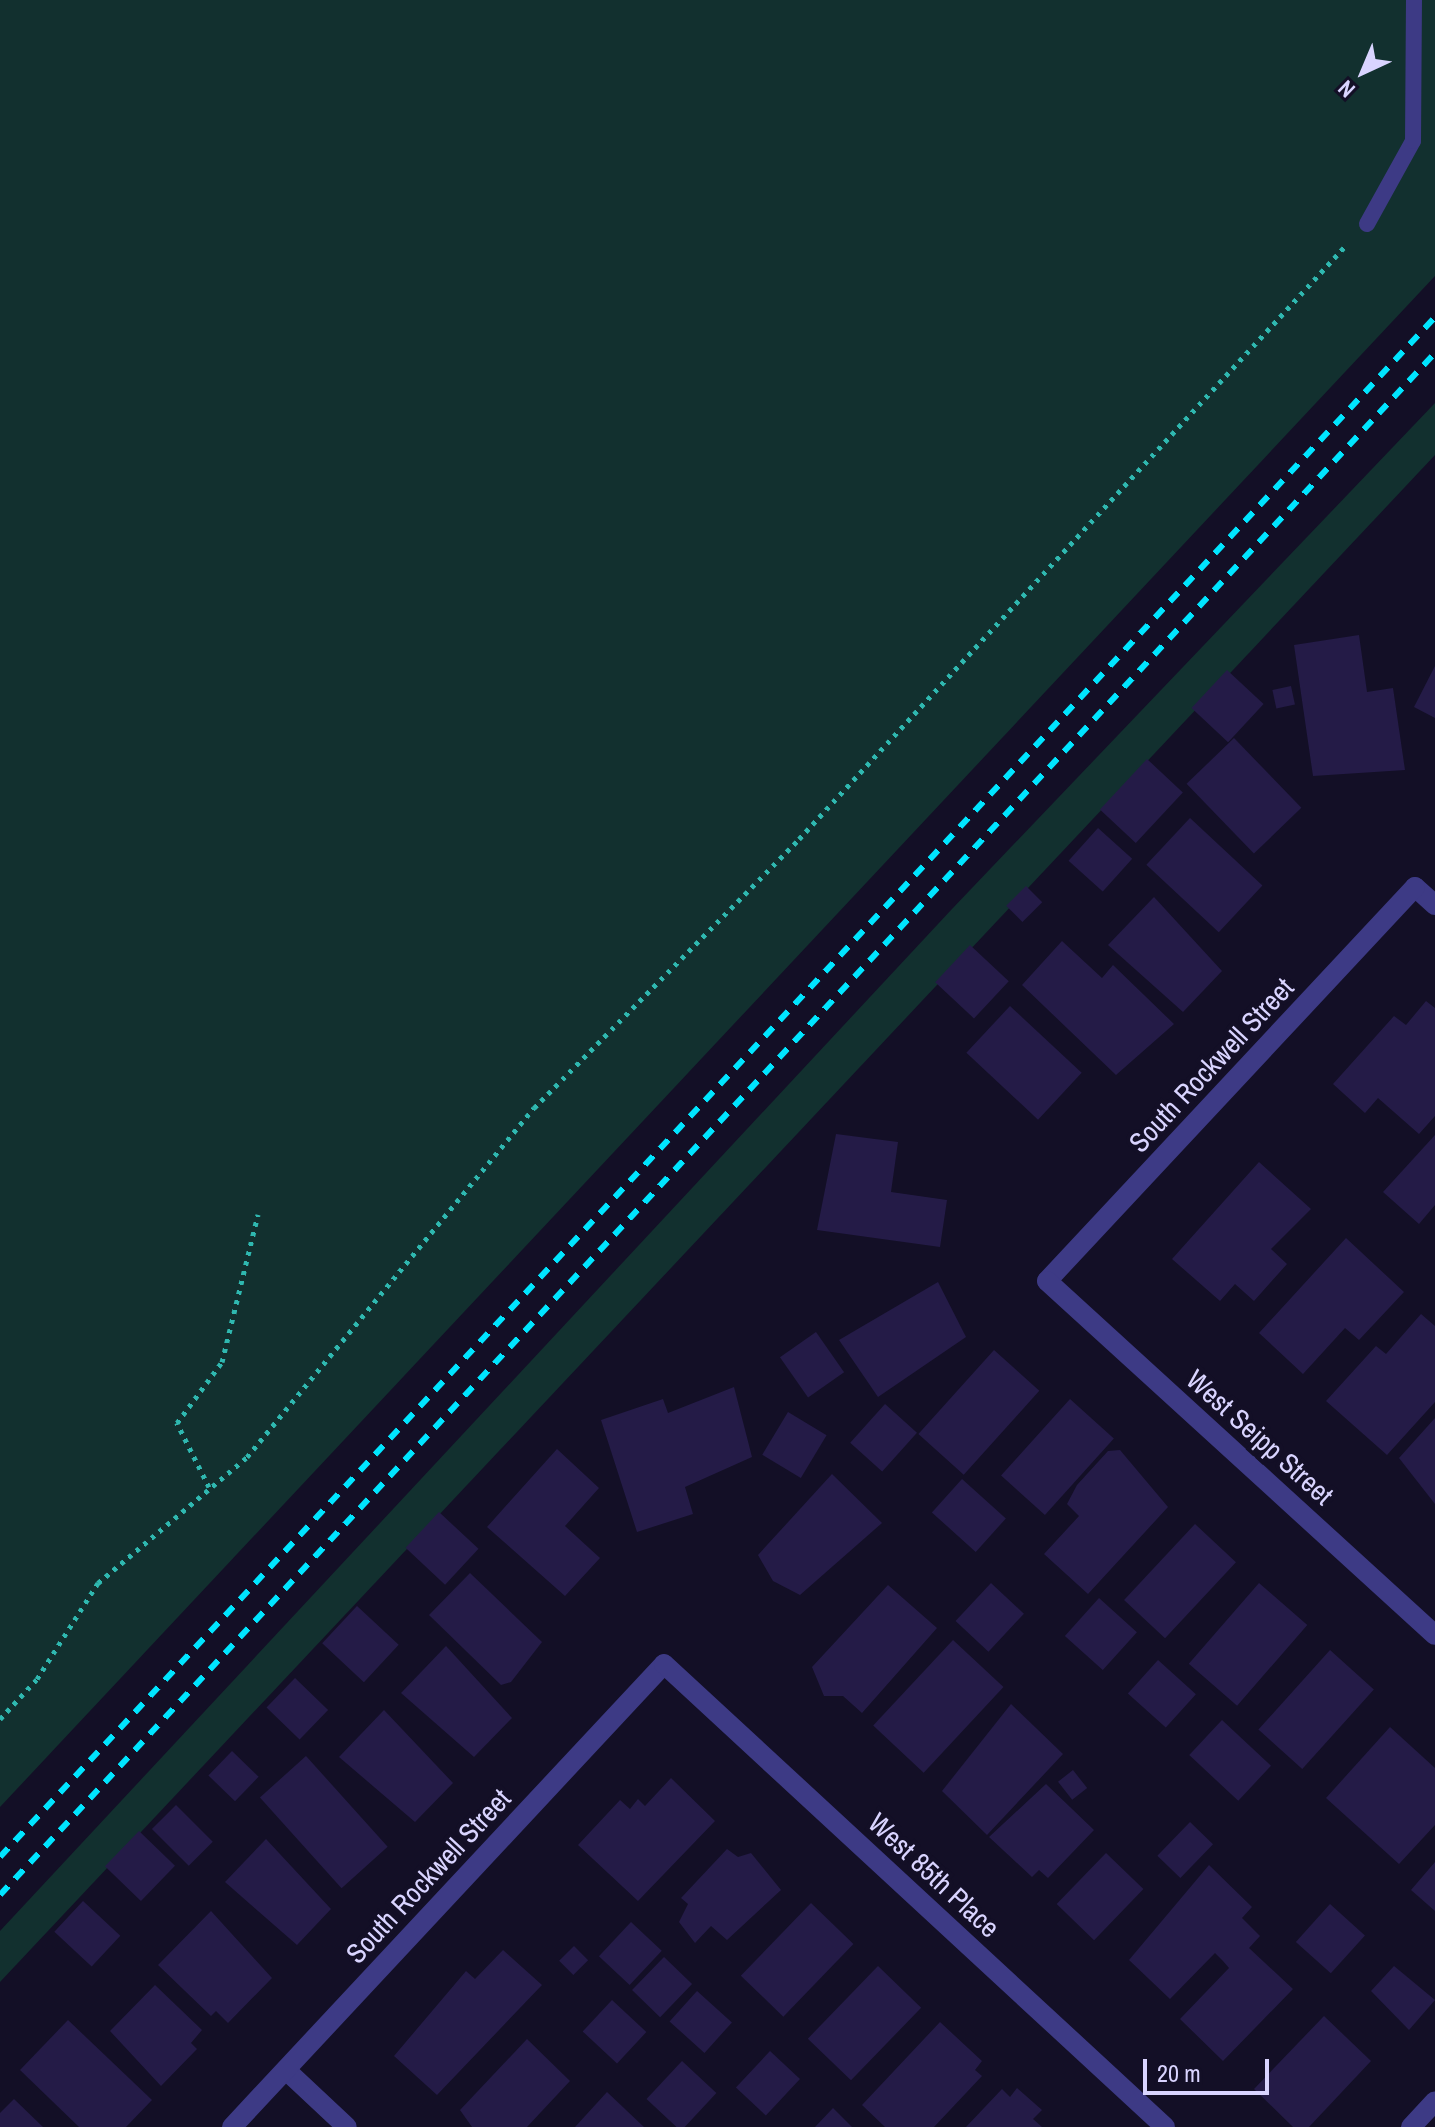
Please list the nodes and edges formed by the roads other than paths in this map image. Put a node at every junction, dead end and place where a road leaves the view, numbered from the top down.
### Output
1 (1414, 0) edge
2 (1367, 224) road end
3 (1435, 905) edge
4 (1047, 1281) joint
5 (1435, 1635) edge
6 (664, 1664) joint
7 (286, 2070) junction
8 (1435, 2101) edge
9 (232, 2127) edge
10 (347, 2127) edge
11 (1165, 2127) edge
12 (1411, 2127) edge

1 - 2 lane
3 - 4 street, South Rockwell Street
4 - 5 street, West Seipp Street
6 - 7 street, South Rockwell Street
6 - 11 street, West 85th Place
7 - 9 street, South Rockwell Street
7 - 10 street
8 - 12 street

